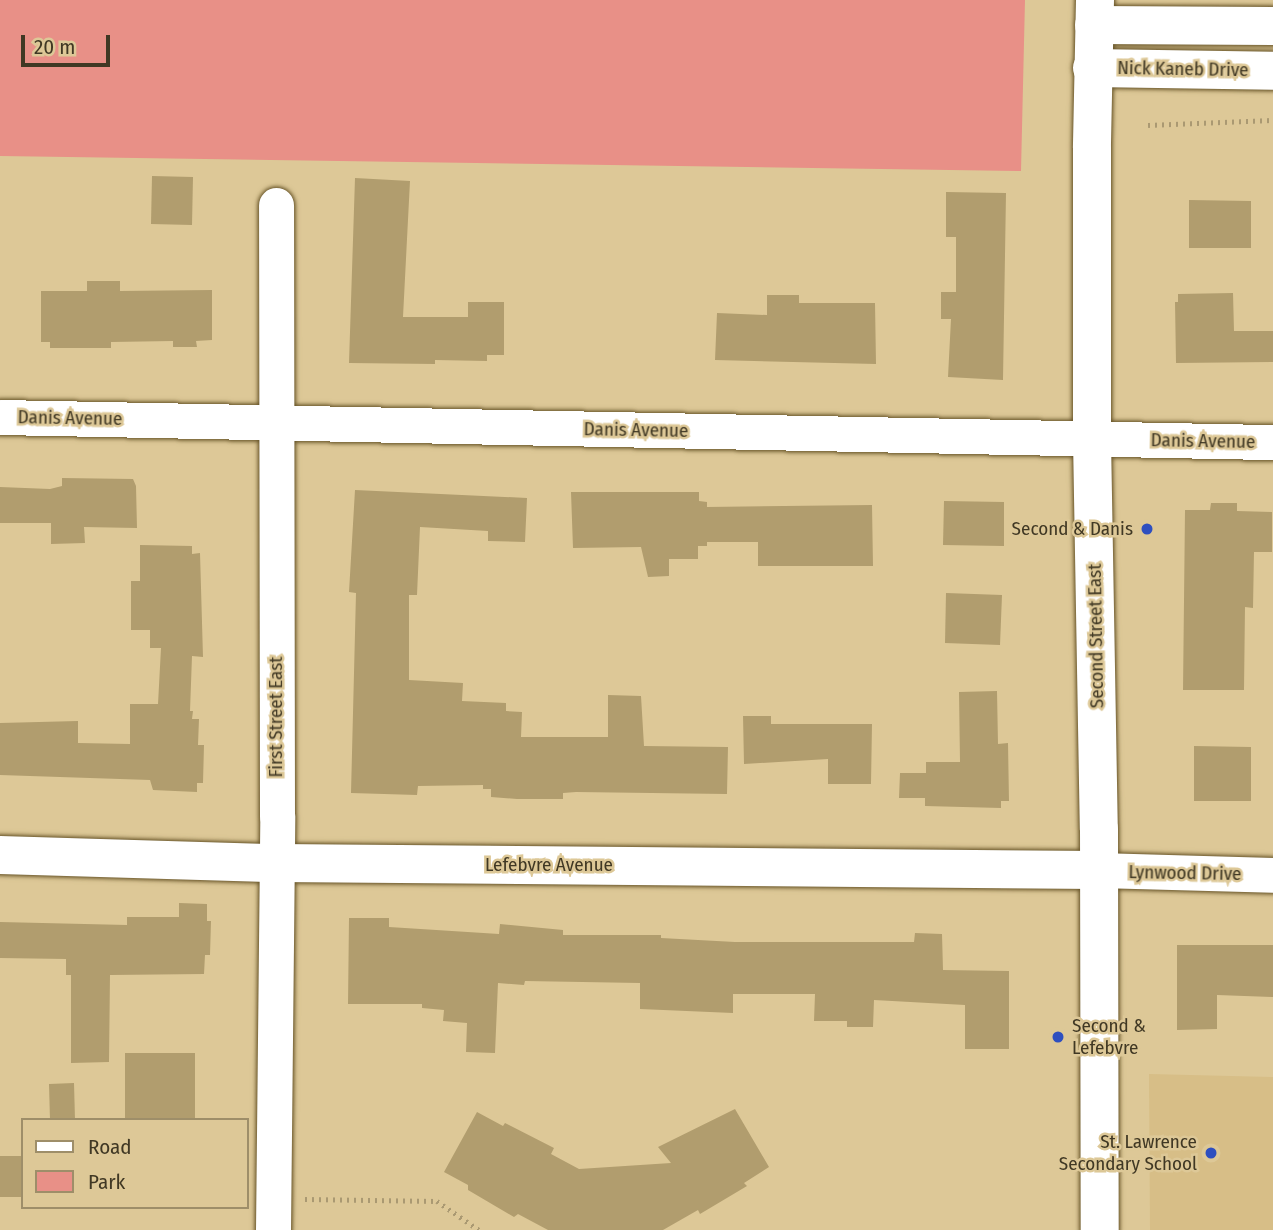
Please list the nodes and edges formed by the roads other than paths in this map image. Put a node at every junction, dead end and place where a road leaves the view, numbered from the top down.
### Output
1 (1094, 13) edge
2 (1273, 26) edge
3 (1092, 68) junction
4 (1273, 71) edge
5 (276, 205) dead end
6 (0, 417) edge
7 (277, 423) junction
8 (1092, 439) junction
9 (1273, 442) edge
10 (0, 855) edge
11 (276, 863) junction
12 (1098, 870) junction
13 (1273, 875) edge
14 (273, 1214) edge
15 (1100, 1230) edge

1 - 2 street
1 - 3 street, Second Street East
3 - 4 street, Nick Kaneb Drive
3 - 8 street, Second Street East
5 - 7 street, First Street East
6 - 7 street, Danis Avenue
7 - 8 street, Danis Avenue
7 - 11 street, First Street East
8 - 9 street, Danis Avenue
8 - 12 street, Second Street East
10 - 11 street, Lefebvre Avenue
11 - 12 street, Lefebvre Avenue
11 - 14 street, First Street East
12 - 13 street, Lynwood Drive
12 - 15 street, Second Street East

